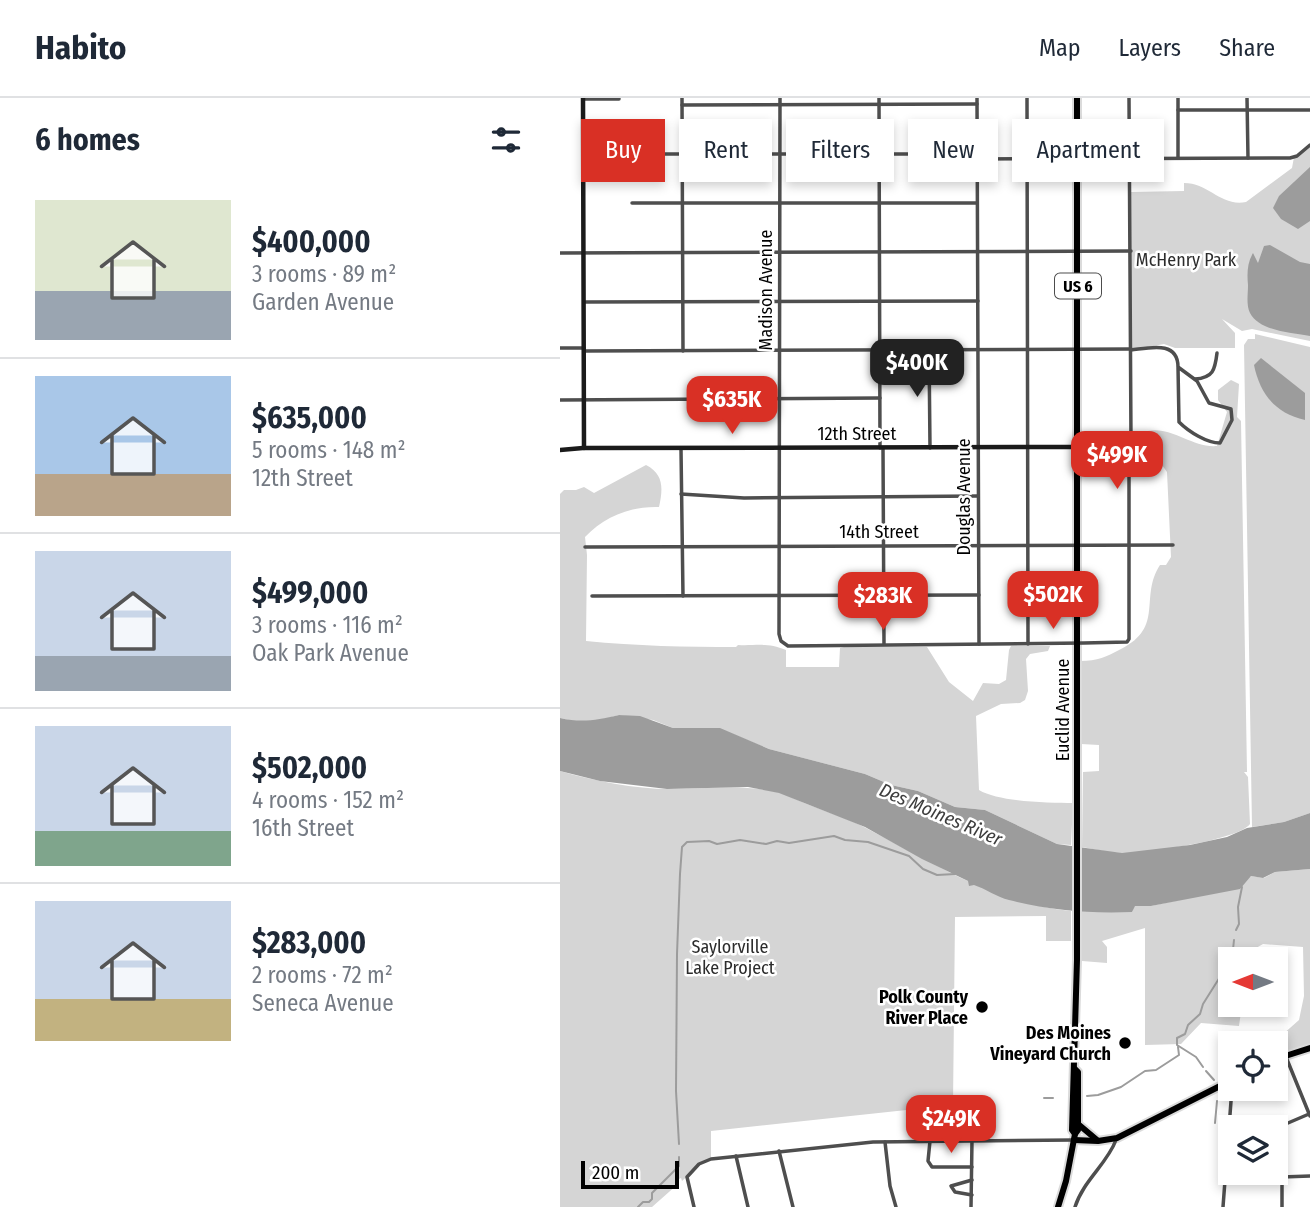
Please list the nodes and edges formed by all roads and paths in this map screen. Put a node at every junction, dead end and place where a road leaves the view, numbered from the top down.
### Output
1 (682, 98) edge
2 (780, 98) edge
3 (879, 98) edge
4 (977, 98) edge
5 (1027, 98) edge
6 (1077, 98) edge
7 (1129, 98) edge
8 (1178, 98) edge
9 (1247, 98) edge
10 (583, 99) edge
11 (619, 99) edge
12 (879, 104) junction
13 (977, 104) junction
14 (682, 105) junction
15 (780, 105) junction
16 (1178, 110) junction
17 (1247, 110) junction
18 (1310, 110) edge
19 (583, 119) edge
20 (682, 119) edge
21 (879, 119) edge
22 (977, 119) edge
23 (1027, 119) edge
24 (1077, 119) edge
25 (1129, 119) edge
26 (1310, 145) edge
27 (772, 154) edge
28 (780, 154) junction
29 (786, 154) edge
30 (1164, 158) edge
31 (1178, 158) junction
32 (1248, 158) junction
33 (583, 182) edge
34 (682, 182) edge
35 (880, 182) edge
36 (977, 182) edge
37 (1027, 182) edge
38 (1077, 182) edge
39 (1130, 182) edge
40 (977, 202) junction
41 (632, 203) dead end
42 (682, 203) junction
43 (780, 203) junction
44 (880, 203) junction
45 (1077, 250) junction
46 (977, 251) junction
47 (1027, 251) junction
48 (1131, 251) junction
49 (682, 252) junction
50 (780, 252) junction
51 (880, 252) junction
52 (560, 253) edge
53 (583, 253) junction
54 (978, 301) junction
55 (583, 302) junction
56 (682, 302) junction
57 (780, 302) junction
58 (880, 302) junction
59 (560, 348) edge
60 (880, 349) junction
61 (929, 349) junction
62 (978, 349) junction
63 (1027, 349) junction
64 (1078, 349) junction
65 (584, 350) junction
66 (780, 350) junction
67 (1131, 350) junction
68 (682, 351) junction
69 (1217, 353) dead end
70 (1178, 367) junction
71 (1195, 379) junction
72 (880, 398) junction
73 (560, 400) edge
74 (584, 400) junction
75 (780, 400) junction
76 (978, 447) junction
77 (1027, 447) junction
78 (1077, 447) junction
79 (1130, 447) junction
80 (881, 448) junction
81 (930, 448) junction
82 (584, 449) junction
83 (681, 449) junction
84 (780, 449) junction
85 (560, 450) edge
86 (681, 494) junction
87 (978, 496) junction
88 (883, 497) junction
89 (780, 498) junction
90 (979, 545) junction
91 (1027, 545) junction
92 (1078, 545) junction
93 (1129, 545) junction
94 (1173, 545) dead end
95 (883, 546) junction
96 (585, 547) dead end
97 (682, 547) junction
98 (781, 547) junction
99 (979, 595) junction
100 (592, 596) dead end
101 (682, 596) junction
102 (780, 596) junction
103 (883, 596) junction
104 (1077, 643) junction
105 (884, 644) junction
106 (979, 644) junction
107 (1028, 644) junction
108 (1310, 1048) edge
109 (1288, 1054) edge
110 (1288, 1062) edge
111 (1075, 1069) junction
112 (1218, 1087) edge
113 (1231, 1101) edge
114 (1310, 1115) edge
115 (1288, 1123) edge
116 (1078, 1124) junction
117 (1074, 1137) junction
118 (1116, 1138) junction
119 (972, 1140) junction
120 (930, 1141) junction
121 (1098, 1141) junction
122 (885, 1142) junction
123 (779, 1151) junction
124 (736, 1156) junction
125 (972, 1167) junction
126 (1288, 1177) edge
127 (1310, 1177) edge
128 (972, 1180) junction
129 (1282, 1185) edge
130 (971, 1195) junction
131 (694, 1207) edge
132 (748, 1207) edge
133 (793, 1207) edge
134 (896, 1207) edge
135 (971, 1207) edge
136 (1058, 1207) edge
137 (1075, 1207) edge
138 (1223, 1207) edge
139 (1282, 1207) edge

1 - 14 street
2 - 15 street, Madison Avenue
3 - 12 street
4 - 13 street, Douglas Avenue
5 - 23 street
6 - 24 main road, Euclid Avenue / US 6
7 - 25 street
8 - 16 street
9 - 17 street
10 - 11 street
10 - 19 main road
12 - 13 street
12 - 15 street
12 - 21 street
13 - 22 street, Douglas Avenue
14 - 15 street
14 - 20 street
15 - 28 street, Madison Avenue
16 - 17 street
16 - 31 street
17 - 18 street
17 - 32 street
26 - 32 street
27 - 28 street
28 - 29 street
28 - 43 street, Madison Avenue
30 - 31 street
31 - 32 street
33 - 53 main road
34 - 42 street
35 - 44 street
36 - 40 street, Douglas Avenue
37 - 47 street
38 - 45 main road, Euclid Avenue / US 6
39 - 48 street
40 - 44 street
40 - 46 street, Douglas Avenue
41 - 42 street
42 - 43 street
42 - 49 street
43 - 44 street
43 - 50 street, Madison Avenue
44 - 51 street
45 - 47 street
45 - 48 street
45 - 64 main road, Euclid Avenue / US 6
46 - 47 street
46 - 51 street
46 - 54 street, Douglas Avenue
47 - 63 street
48 - 67 street
49 - 50 street
49 - 53 street
49 - 56 street
50 - 51 street
50 - 57 street, Madison Avenue
51 - 58 street
52 - 53 street
53 - 55 main road
54 - 58 street
54 - 62 street, Douglas Avenue
55 - 56 street
55 - 65 main road
56 - 57 street
56 - 68 street
57 - 58 street
57 - 66 street, Madison Avenue
58 - 60 street
59 - 65 street
60 - 61 street
60 - 66 street
60 - 72 street
61 - 62 street
61 - 81 street
62 - 63 street
62 - 76 street, Douglas Avenue
63 - 64 street
63 - 77 street
64 - 67 street
64 - 78 main road, Euclid Avenue / US 6
65 - 68 street
65 - 74 main road
66 - 68 street
66 - 75 street, Madison Avenue
67 - 70 street
67 - 79 street
69 - 71 street
70 - 71 street
70 - 71 street
72 - 75 street
72 - 80 street
73 - 74 street
74 - 75 street
74 - 82 main road
75 - 84 street, Madison Avenue
76 - 77 main road, 12th Street
76 - 81 main road, 12th Street
76 - 87 street, Douglas Avenue
77 - 78 main road, 12th Street
77 - 91 street
78 - 79 street, 12th Street
78 - 92 main road, Euclid Avenue / US 6
79 - 93 street
80 - 81 main road, 12th Street
80 - 84 main road, 12th Street
80 - 88 street
82 - 83 main road, 12th Street
82 - 85 main road, 12th Street
83 - 84 main road, 12th Street
83 - 86 street
84 - 89 street, Madison Avenue
86 - 89 street
86 - 97 street
87 - 88 street
87 - 90 street, Douglas Avenue
88 - 89 street
88 - 95 street
89 - 98 street, Madison Avenue
90 - 91 street, 14th Street
90 - 95 street, 14th Street
90 - 99 street, Douglas Avenue
91 - 92 street, 14th Street
91 - 107 street
92 - 93 street, 14th Street
92 - 104 main road, Euclid Avenue / US 6
93 - 94 street, 14th Street
93 - 104 street
95 - 98 street, 14th Street
95 - 103 street
96 - 97 street, 14th Street
97 - 98 street, 14th Street
97 - 101 street
98 - 102 street, Madison Avenue
99 - 103 street
99 - 106 street, Douglas Avenue
100 - 101 street
101 - 102 street
102 - 103 street
102 - 105 street, Madison Avenue
103 - 105 street
104 - 107 street
104 - 111 main road, Euclid Avenue / US 6
105 - 106 street
106 - 107 street
108 - 109 main road
110 - 114 street
111 - 116 main road, Euclid Avenue / US 6
111 - 117 main road, Euclid Avenue / US 6
112 - 118 main road
113 - 138 street
114 - 115 street
116 - 117 main road, Euclid Avenue / US 6
116 - 121 main road
117 - 119 street
117 - 121 main road
117 - 136 main road, US 6
118 - 121 main road
118 - 137 street
119 - 120 street
119 - 125 street
120 - 122 street
120 - 125 street
122 - 123 street
122 - 134 street
123 - 124 street
123 - 133 street
124 - 131 street
124 - 132 street
125 - 128 street
126 - 127 street
128 - 130 street
128 - 130 street
129 - 139 street
130 - 135 street

